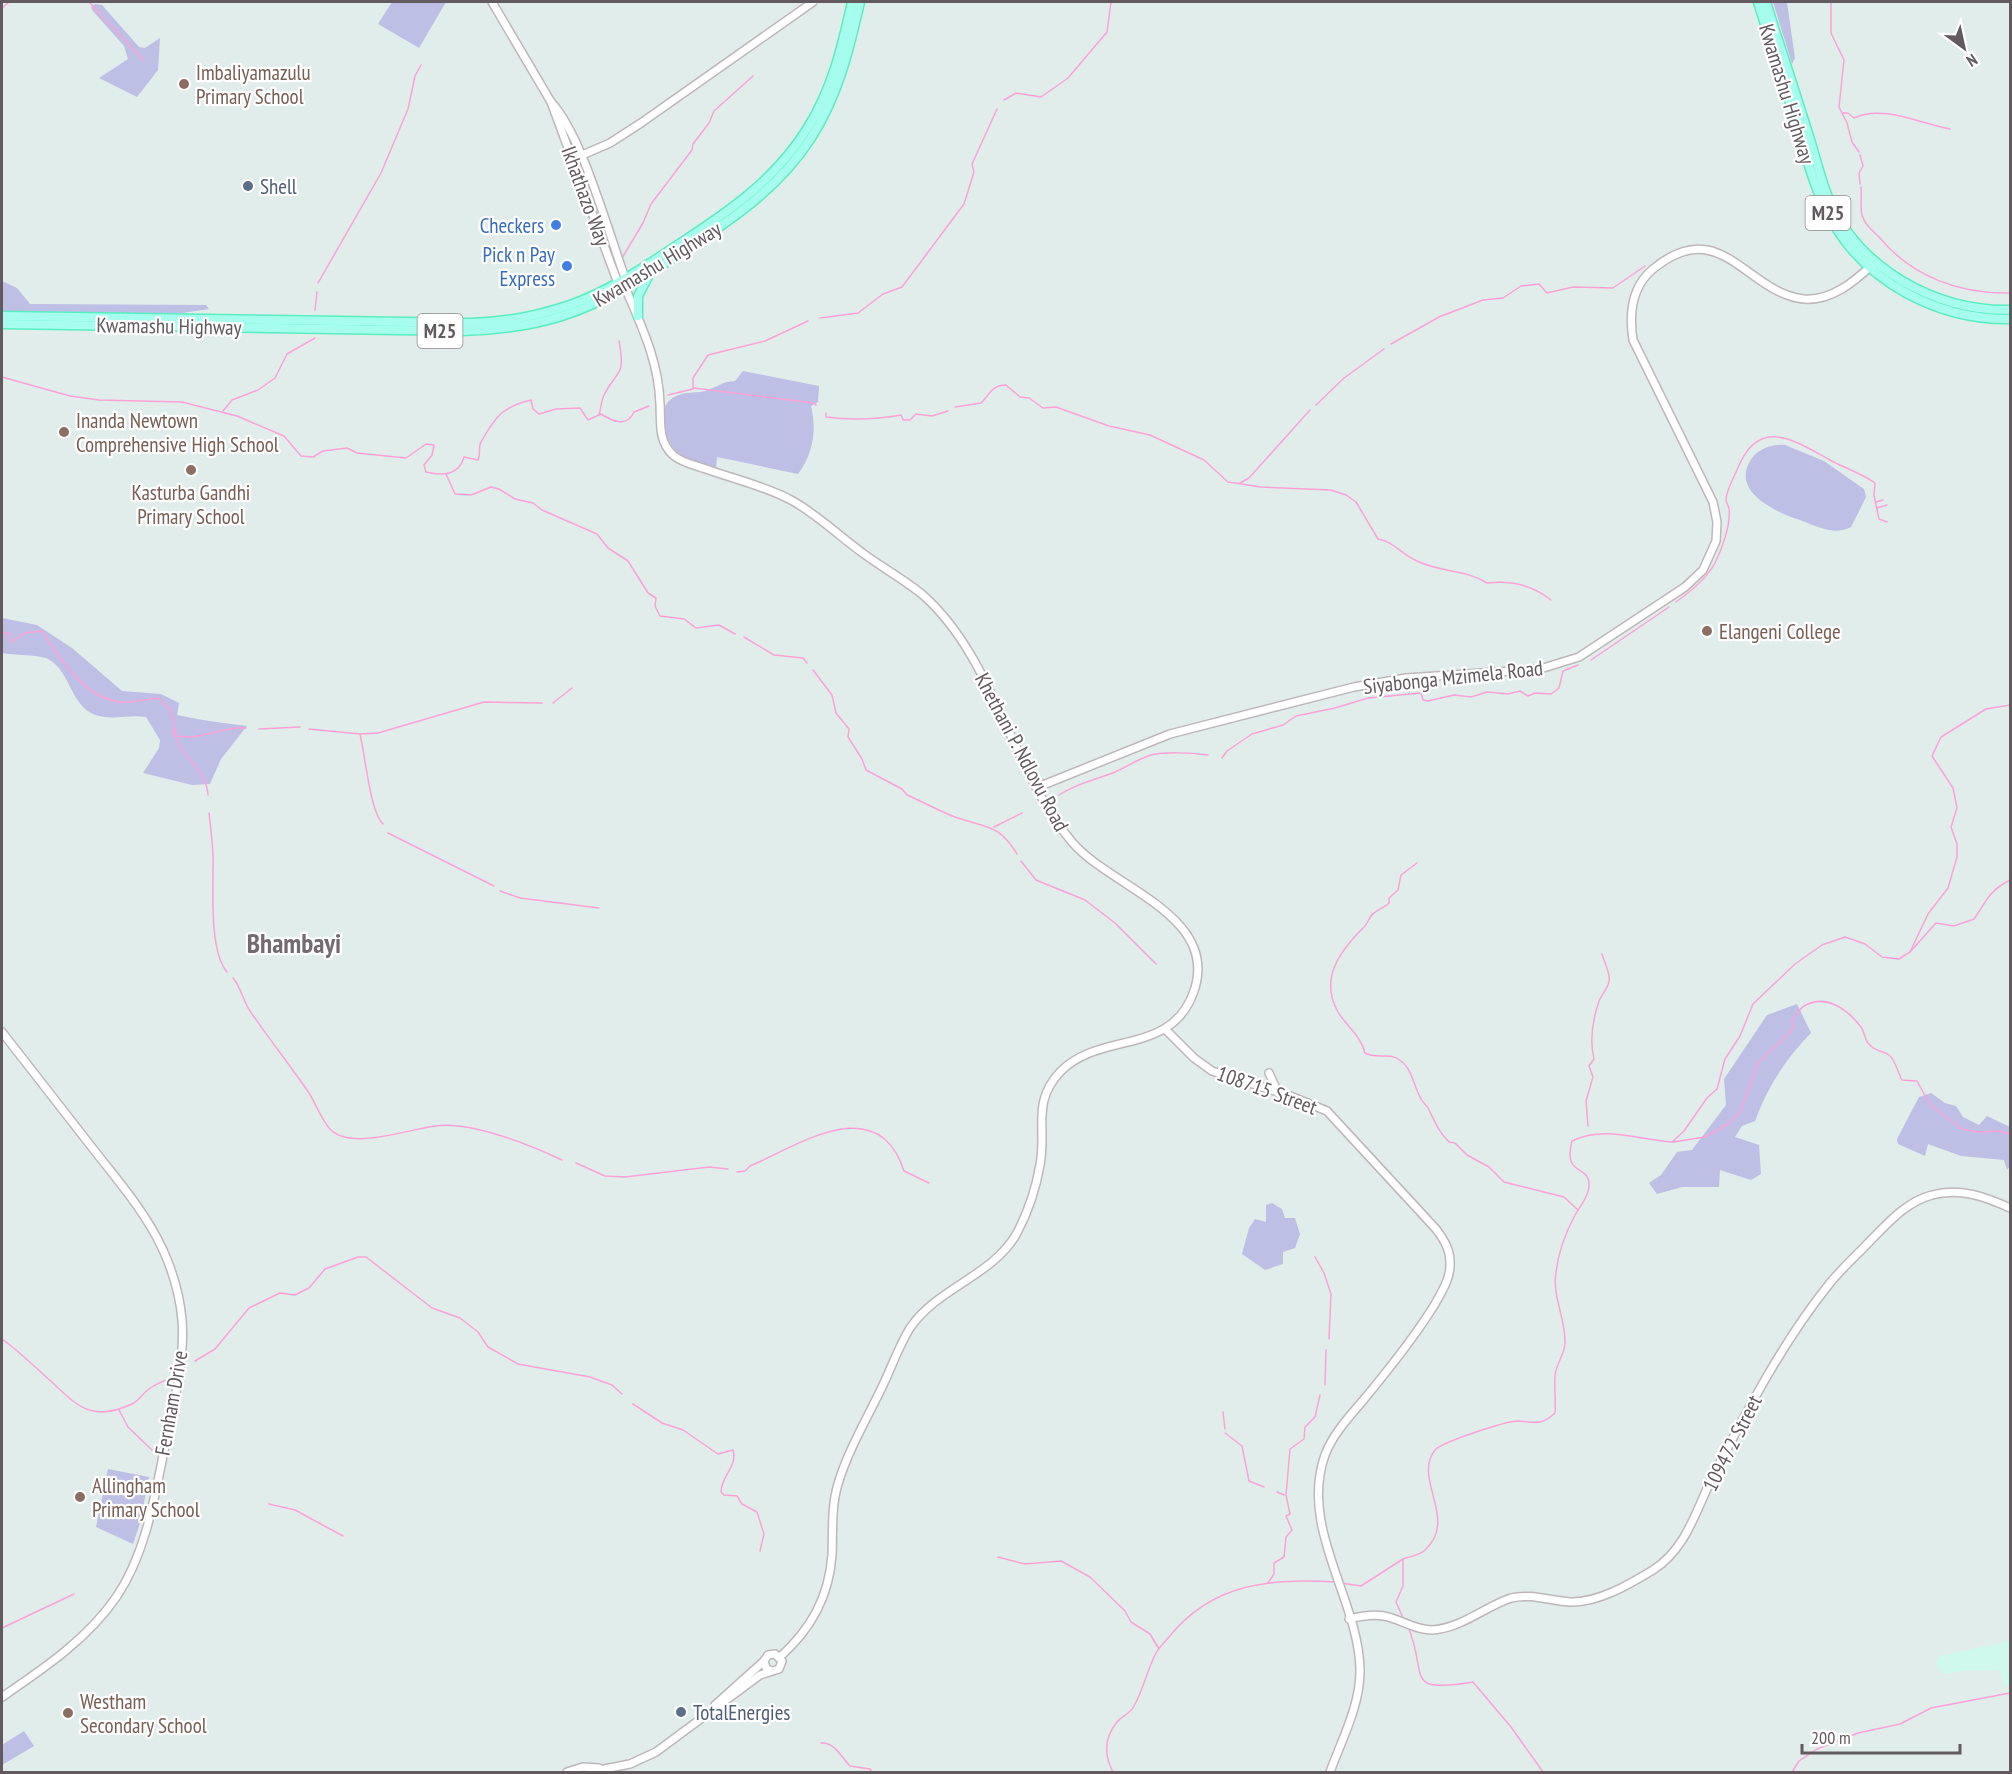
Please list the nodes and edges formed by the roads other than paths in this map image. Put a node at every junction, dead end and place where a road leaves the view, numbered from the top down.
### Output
1 (492, 2) edge
2 (813, 2) edge
3 (852, 2) edge
4 (860, 2) edge
5 (1758, 2) edge
6 (1766, 2) edge
7 (551, 102) junction
8 (580, 156) junction
9 (1873, 264) junction
10 (652, 272) junction
11 (624, 286) junction
12 (2010, 310) edge
13 (2, 316) edge
14 (638, 316) junction
15 (2010, 319) edge
16 (2, 324) edge
17 (1038, 787) junction
18 (1166, 1029) junction
19 (2, 1032) edge
20 (1269, 1073) dead end
21 (1278, 1093) junction
22 (2010, 1208) edge
23 (1349, 1619) junction
24 (780, 1657) junction
25 (764, 1661) junction
26 (771, 1671) junction
27 (2, 1697) edge
28 (710, 1711) junction
29 (605, 1768) junction
30 (567, 1773) edge
31 (589, 1773) edge
32 (1330, 1773) edge

1 - 7 street, Ikhathazo Way
2 - 8 street
3 - 11 main road, Kwamashu Highway / M25
4 - 10 main road, Kwamashu Highway / M25
5 - 9 main road, Kwamashu Highway / M25
6 - 9 main road, Kwamashu Highway / M25
7 - 8 street, Ikhathazo Way
7 - 11 street, Ikhathazo Way
8 - 11 street, Ikhathazo Way
9 - 12 main road, Kwamashu Highway / M25
9 - 15 main road, Kwamashu Highway / M25
9 - 17 street, Siyabonga Mzimela Road
10 - 11 main road, Kwamashu Highway / M25
10 - 14 main road
11 - 13 main road, Kwamashu Highway / M25
11 - 14 street, Khethani P. Ndlovu Road
11 - 16 main road, Kwamashu Highway / M25
14 - 17 street, Khethani P. Ndlovu Road
17 - 18 street, Khethani P. Ndlovu Road
18 - 21 street, 108715 Street
18 - 24 street, Khethani P. Ndlovu Road
19 - 27 street, Fernham Drive
20 - 21 street
21 - 23 street, 108715 Street
22 - 23 street, 109472 Street
23 - 32 street, 108715 Street
24 - 25 street
24 - 26 street
25 - 26 street
25 - 28 street
26 - 28 street
28 - 29 street
29 - 30 street
29 - 31 street

